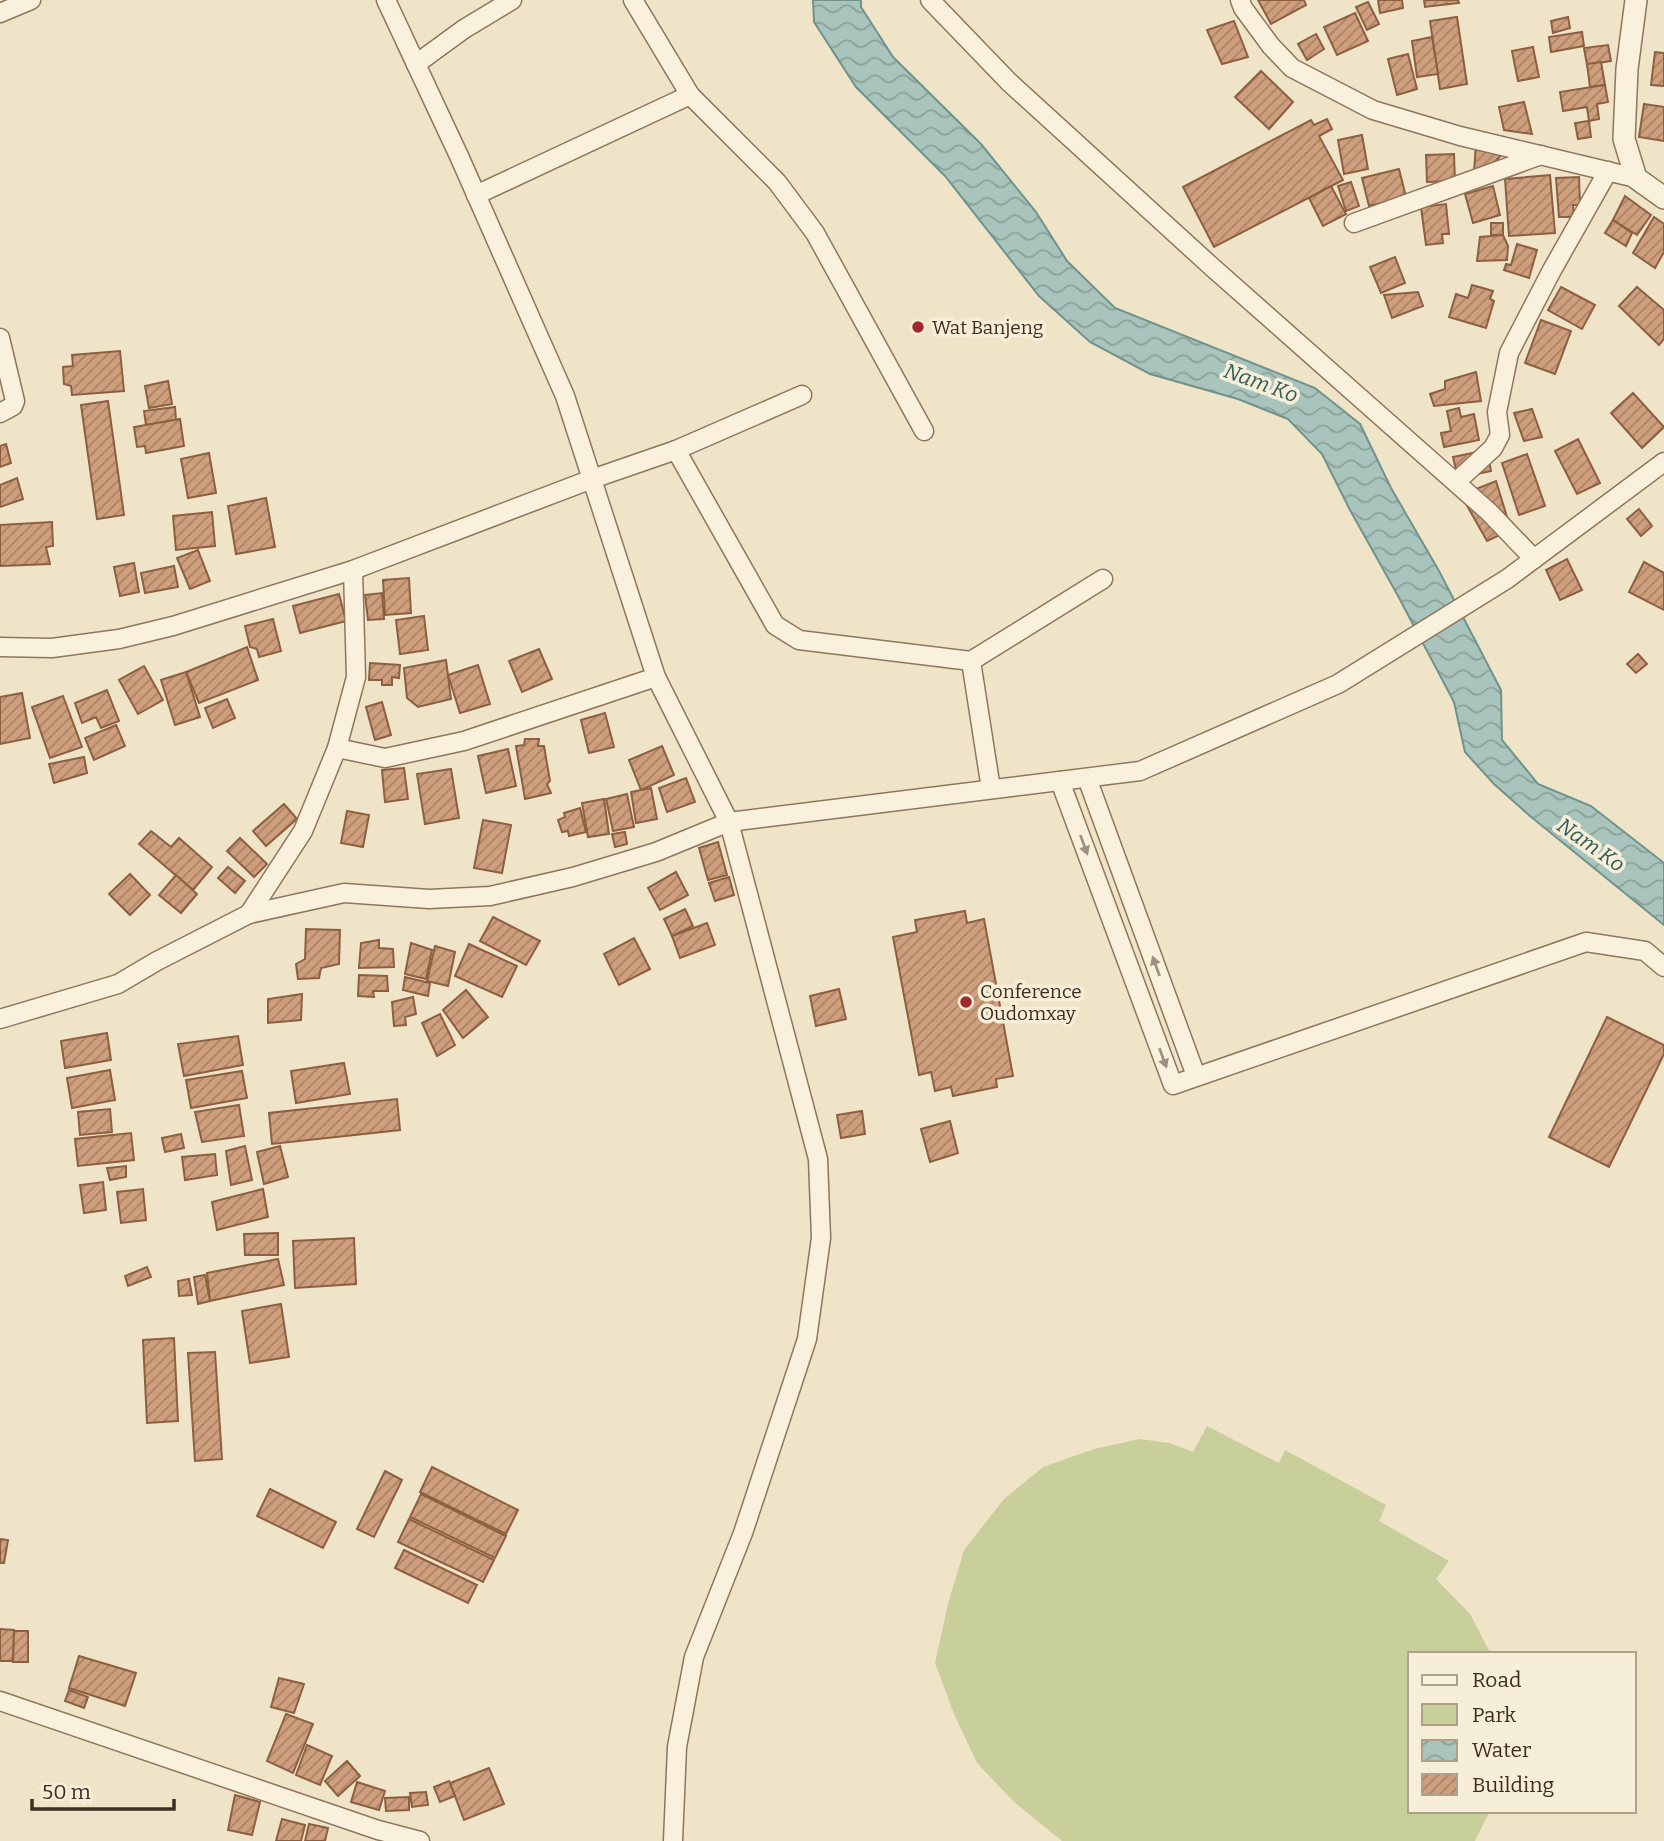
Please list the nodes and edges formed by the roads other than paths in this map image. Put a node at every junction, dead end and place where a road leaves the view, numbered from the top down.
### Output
1 (31, 0) edge
2 (386, 0) edge
3 (512, 0) edge
4 (632, 0) edge
5 (930, 0) edge
6 (1240, 0) edge
7 (1636, 0) edge
8 (0, 13) edge
9 (416, 64) junction
10 (690, 95) junction
11 (1541, 155) junction
12 (1608, 171) junction
13 (1636, 178) junction
14 (476, 194) junction
15 (1664, 198) edge
16 (1354, 223) dead end
17 (0, 338) edge
18 (802, 395) dead end
19 (0, 413) edge
20 (924, 430) dead end
21 (676, 450) junction
22 (1664, 462) edge
23 (592, 479) junction
24 (1456, 482) junction
25 (1534, 559) junction
26 (353, 570) junction
27 (1103, 579) dead end
28 (0, 648) edge
29 (971, 661) junction
30 (656, 677) junction
31 (337, 748) junction
32 (1087, 778) junction
33 (1060, 781) junction
34 (991, 789) junction
35 (729, 822) junction
36 (250, 914) junction
37 (1664, 967) edge
38 (0, 1019) edge
39 (1196, 1076) junction
40 (0, 1701) edge
41 (420, 1841) edge
42 (673, 1841) edge

1 - 8 street
2 - 9 street
3 - 9 street
4 - 10 street
5 - 24 street
6 - 11 street
7 - 13 street
9 - 14 street
10 - 14 street
10 - 20 street
11 - 12 street
11 - 16 street
12 - 13 street
12 - 24 street
13 - 15 street
14 - 23 street
17 - 19 street
18 - 21 street
21 - 23 street
21 - 29 street
22 - 25 street
23 - 26 street
23 - 30 street
24 - 25 street
25 - 32 street
26 - 28 street
26 - 31 street
27 - 29 street
29 - 34 street
30 - 31 street
30 - 35 street
31 - 36 street
32 - 33 street
39 -> 32 street
33 - 34 street
33 -> 39 street
34 - 35 street
35 - 36 street
35 - 42 street
36 - 38 street
37 - 39 street
40 - 41 street

